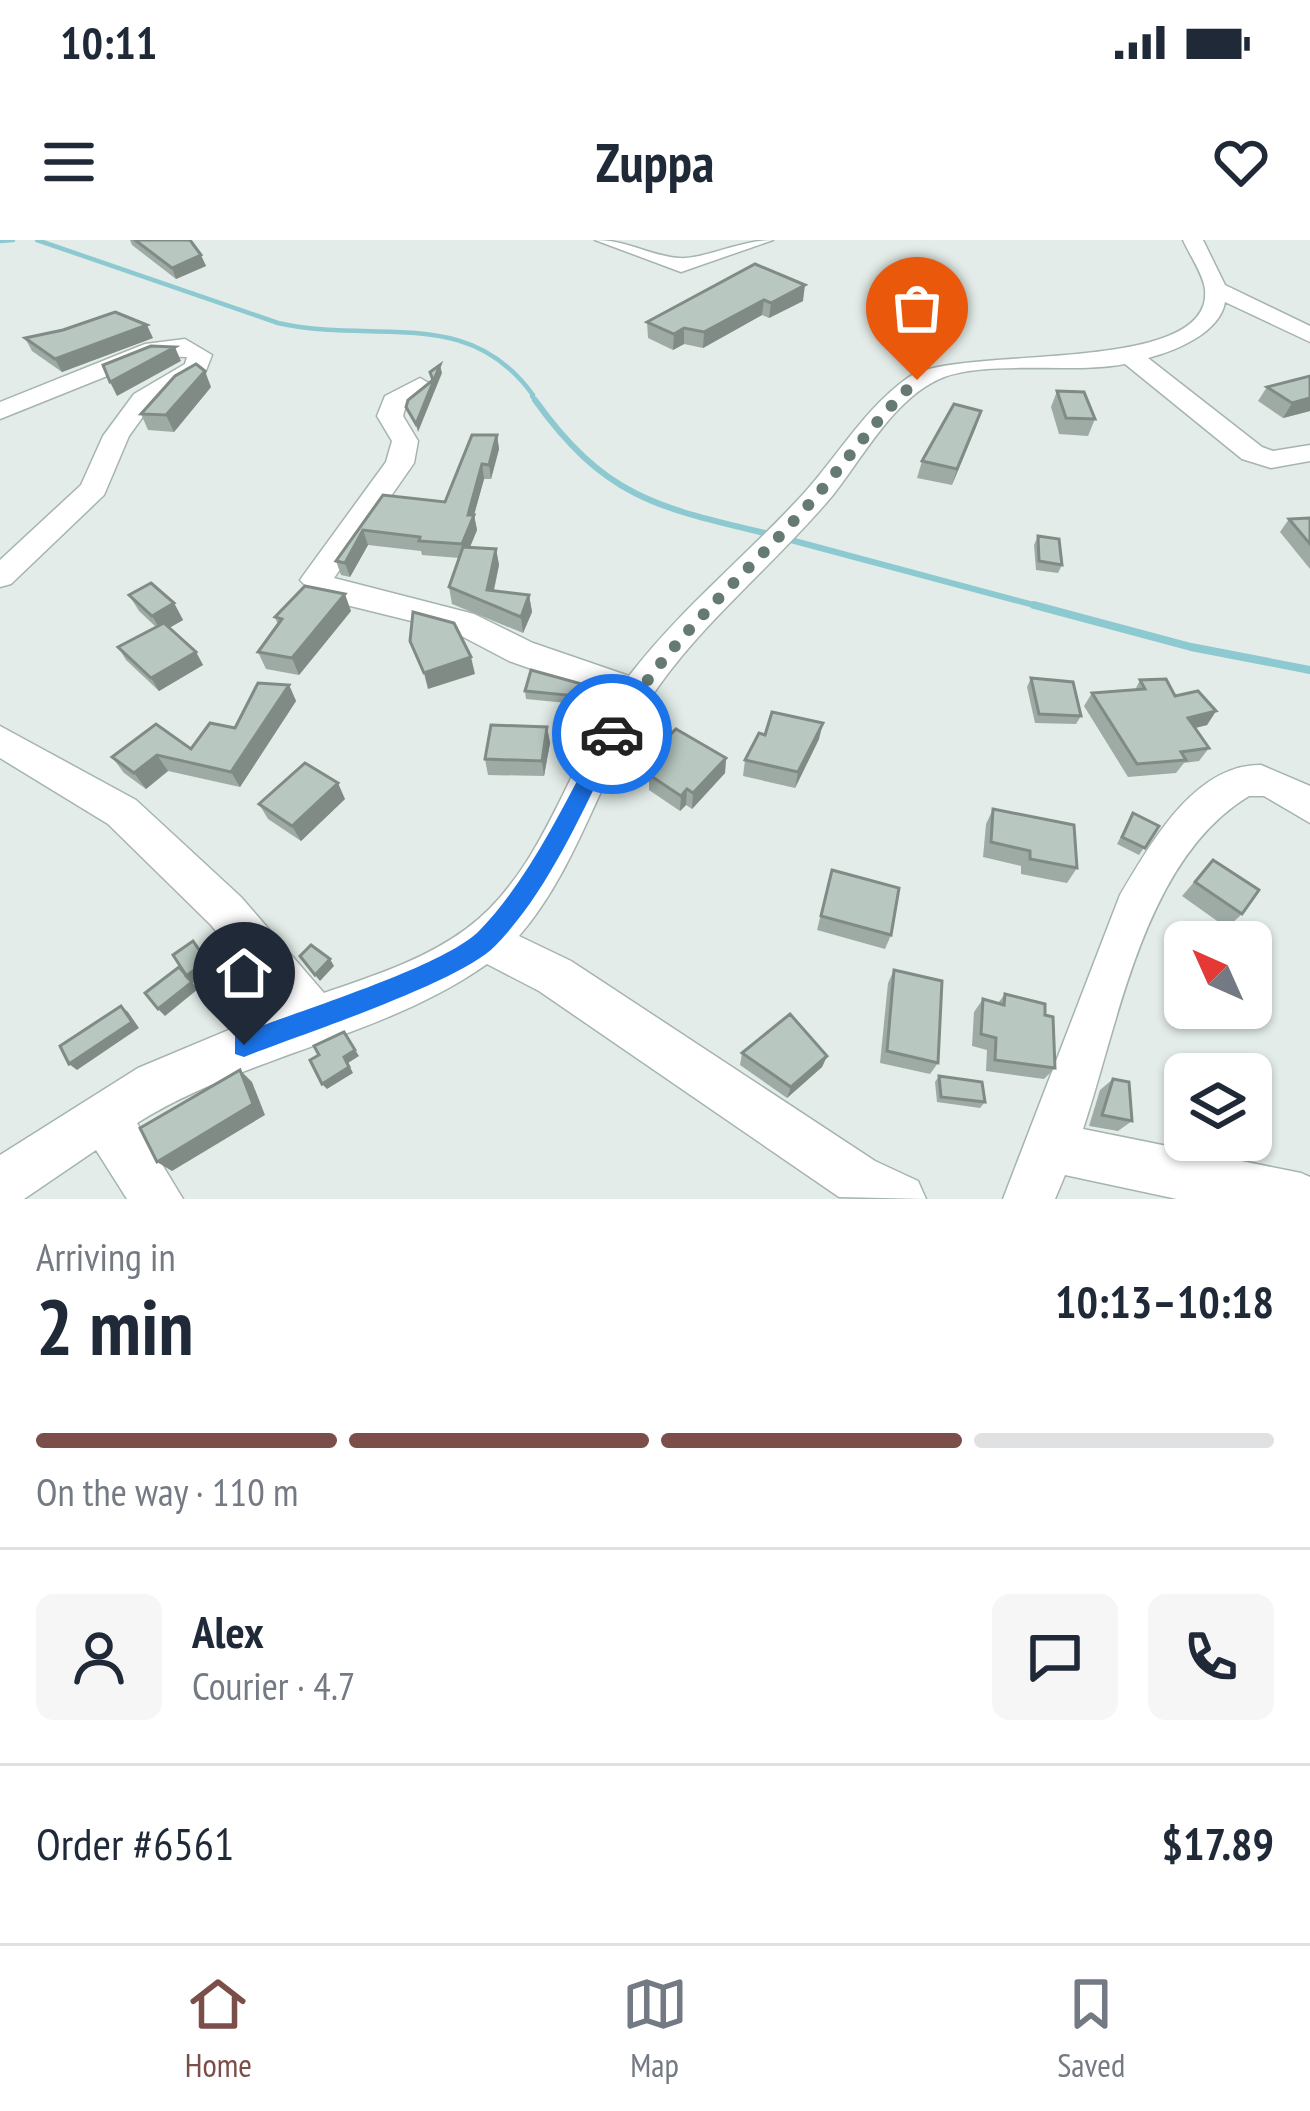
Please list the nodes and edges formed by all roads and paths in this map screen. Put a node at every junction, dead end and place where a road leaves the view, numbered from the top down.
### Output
1 (605, 240) edge
2 (763, 240) edge
3 (1193, 240) edge
4 (1216, 290) junction
5 (1310, 334) edge
6 (1130, 356) junction
7 (420, 385) edge
8 (0, 411) edge
9 (1310, 452) edge
10 (0, 578) edge
11 (636, 692) junction
12 (0, 740) edge
13 (1310, 807) edge
14 (485, 941) junction
15 (314, 1016) junction
16 (104, 1117) junction
17 (1054, 1148) junction
18 (0, 1185) edge
19 (158, 1199) edge
20 (900, 1199) edge
21 (1029, 1199) edge
22 (1301, 1199) edge

1 - 2 street
3 - 4 street
4 - 5 street
4 - 6 street
6 - 9 street
6 - 11 street
7 - 11 street
8 - 10 street
11 - 14 street
12 - 15 street
13 - 17 street
14 - 15 street
14 - 20 street
15 - 16 street
16 - 18 street
16 - 19 street
17 - 21 street
17 - 22 street

